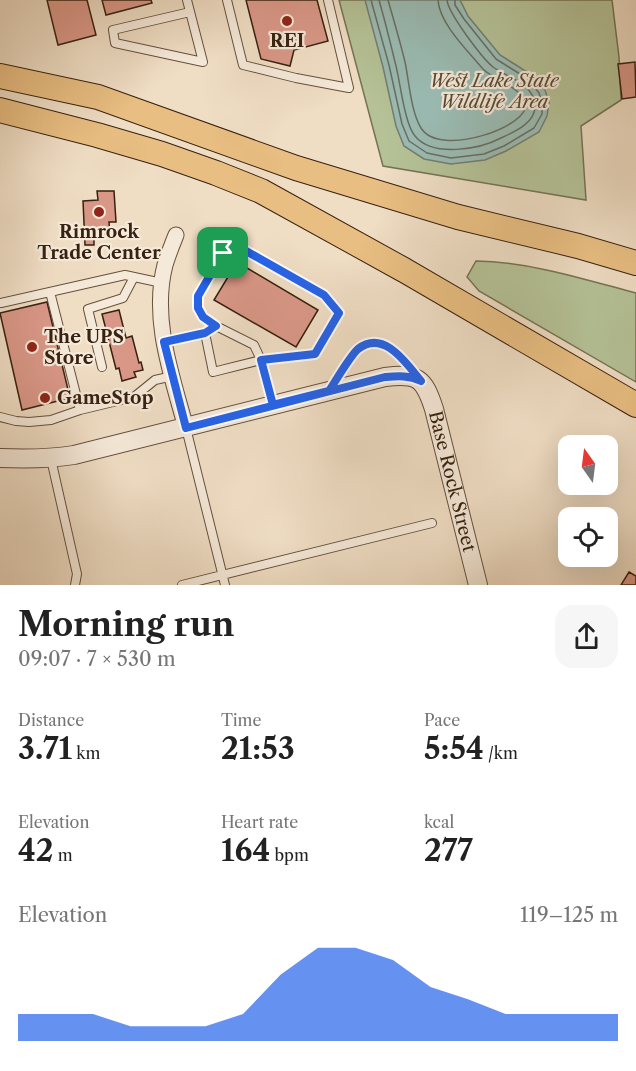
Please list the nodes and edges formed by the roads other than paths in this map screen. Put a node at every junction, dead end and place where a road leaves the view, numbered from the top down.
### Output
1 (188, 0) edge
2 (227, 0) edge
3 (328, 0) edge
4 (190, 12) junction
5 (0, 76) edge
6 (0, 110) edge
7 (176, 235) dead end
8 (636, 263) edge
9 (134, 277) junction
10 (162, 283) junction
11 (50, 292) junction
12 (0, 301) edge
13 (216, 326) junction
14 (205, 333) junction
15 (164, 342) junction
16 (261, 360) junction
17 (102, 367) dead end
18 (173, 376) junction
19 (421, 381) junction
20 (329, 391) junction
21 (273, 405) junction
22 (636, 405) edge
23 (80, 410) junction
24 (0, 417) edge
25 (186, 428) junction
26 (0, 458) edge
27 (51, 459) junction
28 (432, 523) dead end
29 (222, 576) junction
30 (75, 585) edge
31 (182, 585) edge
32 (225, 585) edge
33 (478, 585) edge

1 - 4 lane
2 - 3 lane
4 - 4 lane
5 - 8 highway
6 - 22 highway
7 - 10 street
9 - 10 lane
9 - 11 lane
9 - 17 lane
10 - 15 street
11 - 12 lane
11 - 23 lane
13 - 14 lane
13 - 16 lane
13 - 16 lane
14 - 15 lane
14 - 16 lane
15 - 18 street
16 - 21 lane
18 - 23 lane
18 - 25 street
19 - 20 street
19 - 20 lane
19 - 33 street, Base Rock Street
20 - 21 street
21 - 25 street
23 - 24 lane
25 - 27 street
25 - 29 lane
26 - 27 street
27 - 30 lane
28 - 29 lane
29 - 31 lane
29 - 32 lane

